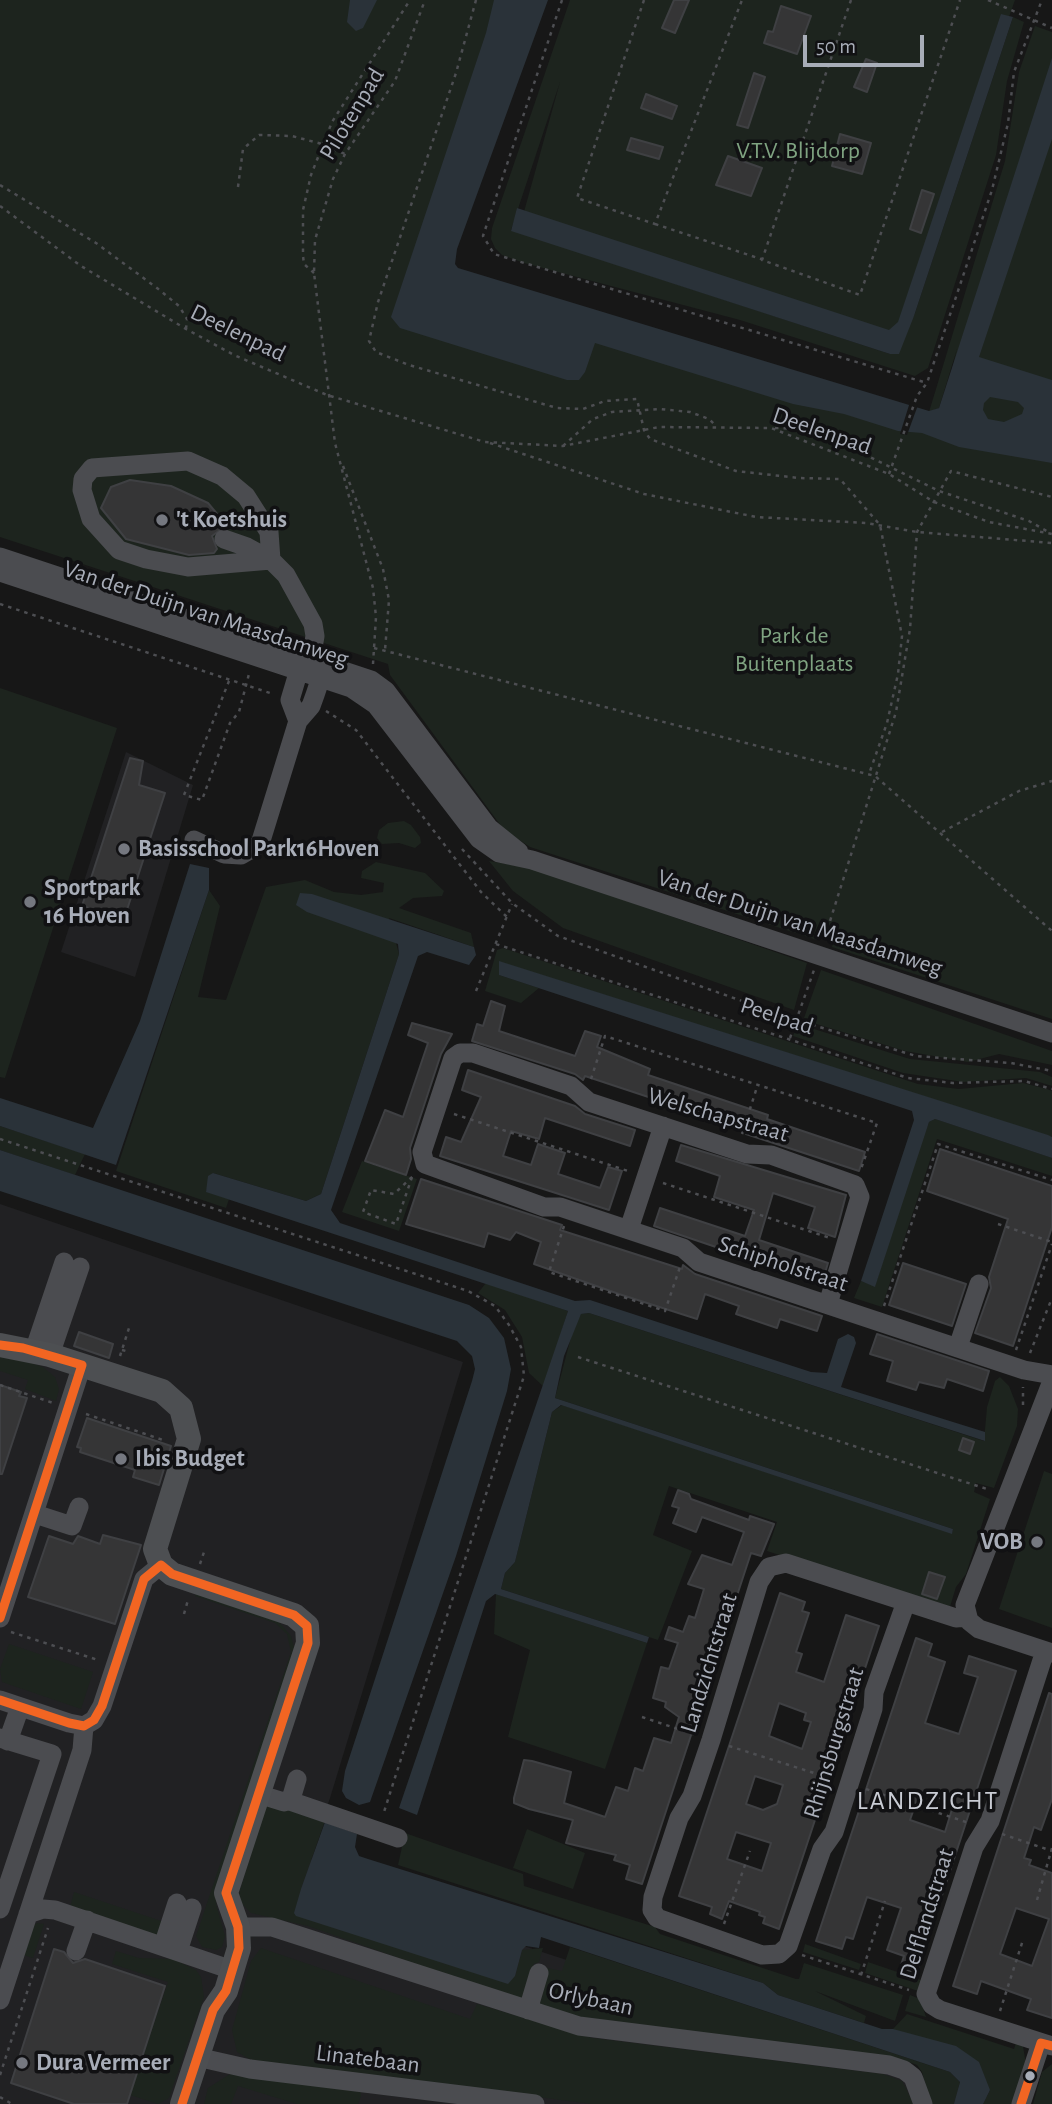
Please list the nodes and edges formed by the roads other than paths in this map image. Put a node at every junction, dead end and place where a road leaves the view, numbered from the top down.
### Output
1 (224, 539) dead end
2 (0, 557) edge
3 (271, 560) junction
4 (0, 572) edge
5 (305, 664) junction
6 (321, 677) junction
7 (298, 721) junction
8 (194, 840) dead end
9 (532, 860) junction
10 (1052, 1033) edge
11 (663, 1126) junction
12 (419, 1170) joint
13 (629, 1229) junction
14 (72, 1264) dead end
15 (979, 1284) dead end
16 (828, 1304) junction
17 (0, 1345) edge
18 (958, 1347) junction
19 (42, 1353) junction
20 (82, 1365) junction
21 (1052, 1375) edge
22 (1052, 1381) edge
23 (79, 1507) dead end
24 (35, 1514) junction
25 (161, 1565) junction
26 (906, 1602) junction
27 (967, 1617) junction
28 (0, 1618) edge
29 (1049, 1652) edge
30 (0, 1700) edge
31 (20, 1707) junction
32 (84, 1726) junction
33 (4, 1740) edge
34 (297, 1779) dead end
35 (258, 1794) junction
36 (287, 1800) junction
37 (398, 1838) dead end
38 (189, 1907) dead end
39 (0, 1909) edge
40 (28, 1914) junction
41 (87, 1920) junction
42 (238, 1927) junction
43 (719, 1940) joint
44 (175, 1950) junction
45 (76, 1951) dead end
46 (539, 1973) dead end
47 (229, 1981) junction
48 (0, 2000) edge
49 (528, 2010) junction
50 (1046, 2044) edge
51 (204, 2059) junction
52 (182, 2104) edge
53 (197, 2104) edge
54 (535, 2104) edge
55 (923, 2104) edge
56 (1021, 2104) edge

1 - 3 street, Van der Duijn van Maasdamweg
2 - 5 street, Van der Duijn van Maasdamweg
3 - 3 street, Van der Duijn van Maasdamweg
3 - 5 street, Van der Duijn van Maasdamweg
4 - 5 street, Van der Duijn van Maasdamweg
5 - 6 street
5 - 7 street
5 - 9 street, Van der Duijn van Maasdamweg
6 - 7 street
6 - 9 street, Van der Duijn van Maasdamweg
7 - 8 street
9 - 10 street, Van der Duijn van Maasdamweg
11 - 12 street, Welschapstraat
11 - 13 street
11 - 16 street, Welschapstraat
12 - 13 street, Schipholstraat
13 - 16 street, Schipholstraat
14 - 19 street
15 - 18 street
16 - 18 street, Schipholstraat
17 - 19 main road
18 - 21 street, Schipholstraat
19 - 20 main road
20 - 24 street
20 - 25 main road
22 - 27 street
23 - 24 street
24 - 28 street
25 - 32 street
25 - 35 main road
26 - 27 street
26 - 43 street, Rhijnsburgstraat
26 - 43 street, Landzichtstraat
27 - 29 street
29 - 50 street, Delflandstraat
30 - 31 street
31 - 32 street
31 - 33 street
32 - 40 street
33 - 39 street
34 - 36 street
35 - 36 street
35 - 42 main road
36 - 37 street
38 - 44 street
40 - 41 street
40 - 48 street
41 - 44 street
41 - 45 street
42 - 47 main road
42 - 49 street, Orlybaan
44 - 47 street
46 - 49 street
47 - 51 main road
49 - 55 street, Orlybaan
50 - 56 street
51 - 52 main road
51 - 53 main road
51 - 54 street, Linatebaan

